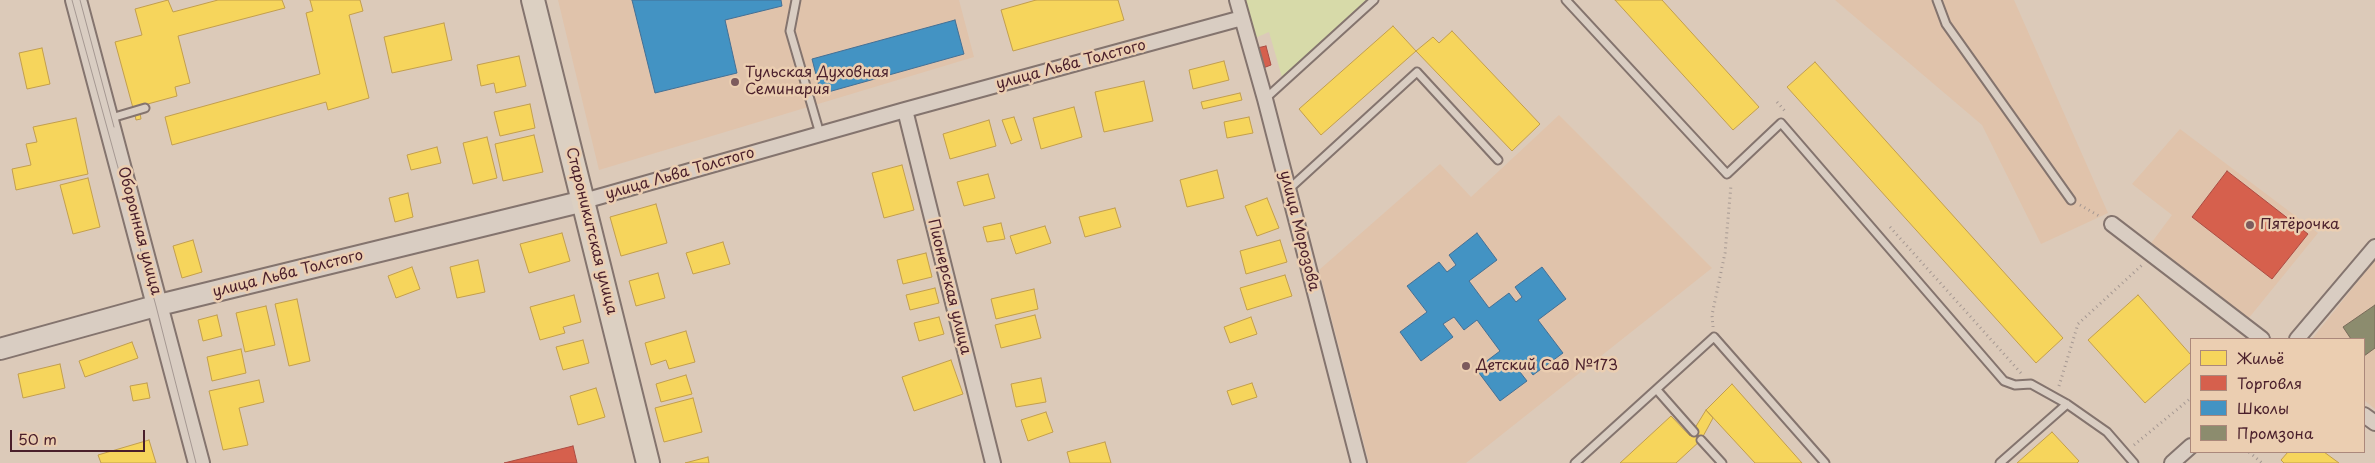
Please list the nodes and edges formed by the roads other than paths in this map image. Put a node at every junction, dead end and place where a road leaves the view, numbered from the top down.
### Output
1 (76, 0) edge
2 (533, 0) edge
3 (796, 0) edge
4 (1237, 0) edge
5 (1374, 0) edge
6 (1566, 0) edge
7 (1937, 0) edge
8 (1242, 18) junction
9 (1265, 99) junction
10 (145, 108) dead end
11 (905, 110) junction
12 (108, 119) junction
13 (820, 134) junction
14 (1498, 160) dead end
15 (1288, 190) junction
16 (2072, 200) road end
17 (584, 201) junction
18 (2112, 224) road end
19 (2375, 247) edge
20 (159, 305) junction
21 (2261, 338) edge
22 (2298, 338) edge
23 (0, 349) edge
24 (1657, 390) junction
25 (2066, 404) junction
26 (1694, 432) dead end
27 (1701, 440) dead end
28 (2190, 447) edge
29 (199, 463) edge
30 (648, 463) edge
31 (993, 463) edge
32 (1359, 463) edge
33 (1575, 463) edge
34 (1722, 463) edge
35 (1825, 463) edge
36 (2000, 463) edge
37 (2134, 463) edge
38 (2172, 463) edge

1 - 12 street, Оборонная улица
2 - 17 main road, Староникитская улица
3 - 13 lane
4 - 8 street, улица Морозова
5 - 9 lane
6 - 25 lane
7 - 16 lane
8 - 9 street, улица Морозова
8 - 11 street, улица Льва Толстого
9 - 15 street, улица Морозова
10 - 12 lane
11 - 13 street, улица Льва Толстого
11 - 31 street, Пионерская улица
12 - 20 street, Оборонная улица
13 - 17 street, улица Льва Толстого
14 - 15 lane
15 - 32 street, улица Морозова
17 - 20 street, улица Льва Толстого
17 - 30 main road, Староникитская улица
18 - 21 street
19 - 22 street
20 - 23 street, улица Льва Толстого
20 - 29 street, Оборонная улица
24 - 26 lane
24 - 33 lane
24 - 35 lane
25 - 36 lane
25 - 37 lane
27 - 34 lane
28 - 38 street

